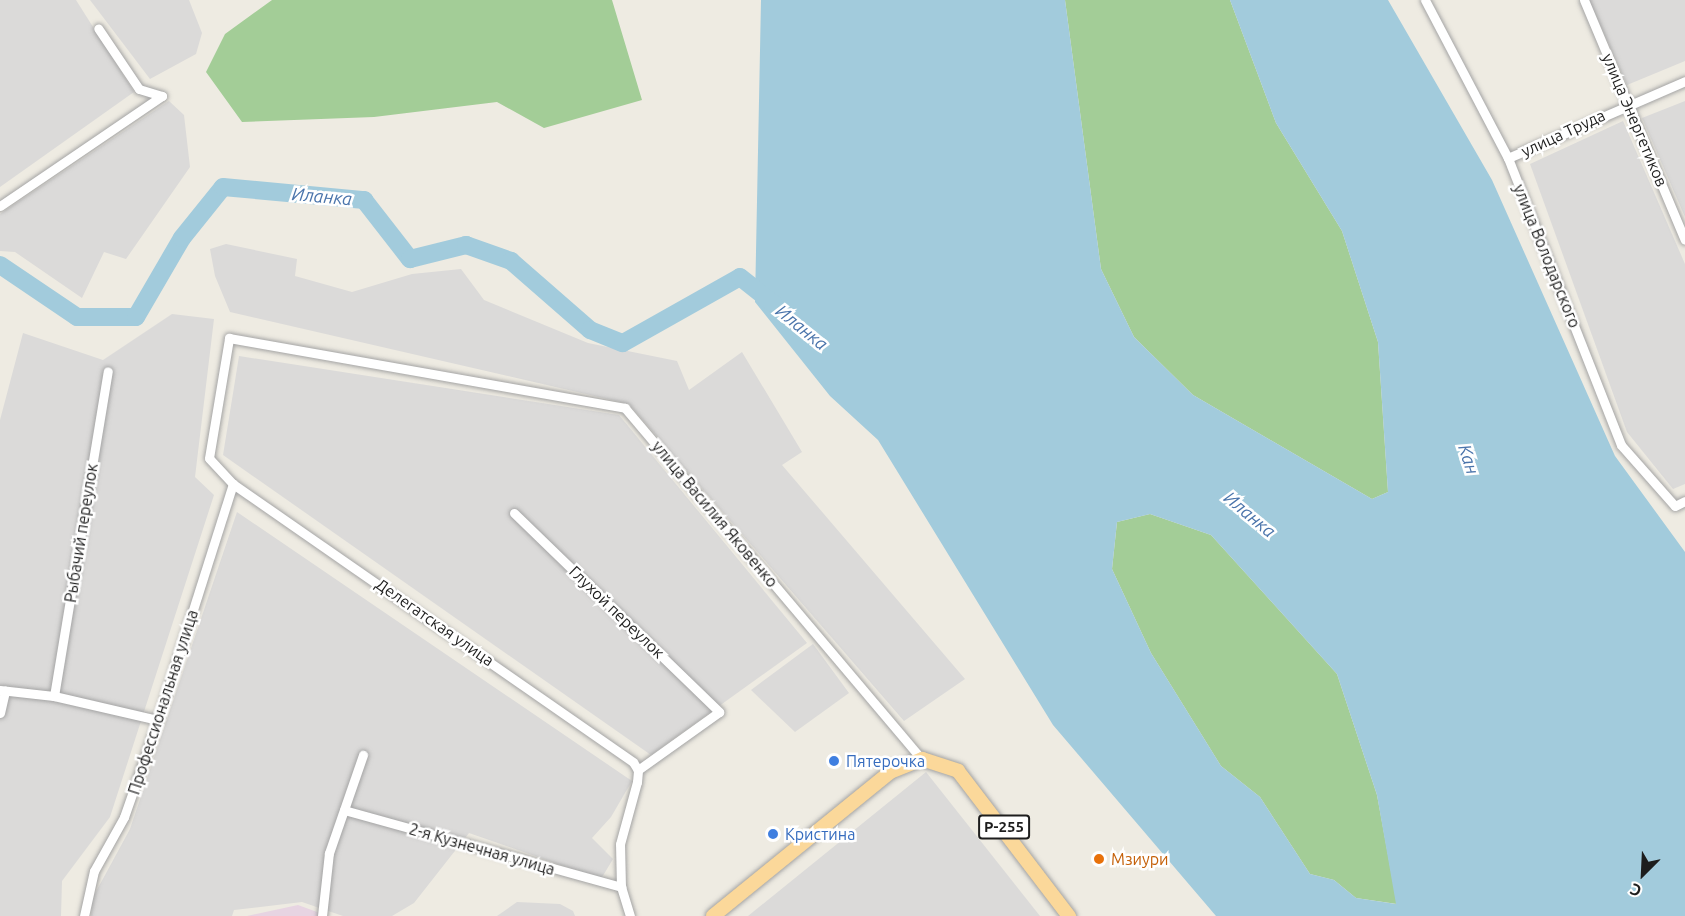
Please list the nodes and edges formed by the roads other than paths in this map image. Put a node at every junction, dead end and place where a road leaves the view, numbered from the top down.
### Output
1 (1425, 0) edge
2 (1584, 0) edge
3 (98, 28) dead end
4 (1685, 81) edge
5 (1628, 104) junction
6 (1508, 158) junction
7 (0, 206) edge
8 (1685, 240) edge
9 (229, 338) joint
10 (108, 371) dead end
11 (233, 484) junction
12 (1685, 501) edge
13 (514, 513) dead end
14 (2, 690) edge
15 (54, 696) junction
16 (0, 713) edge
17 (158, 720) junction
18 (363, 755) dead end
19 (922, 759) junction
20 (638, 770) junction
21 (344, 810) junction
22 (621, 887) junction
23 (84, 916) edge
24 (322, 916) edge
25 (630, 916) edge
26 (712, 916) edge
27 (1070, 916) edge

1 - 6 street, улица Володарского
2 - 5 street, улица Энергетиков
3 - 7 street
4 - 5 street, улица Труда
5 - 6 street, улица Труда
5 - 8 street, улица Энергетиков
6 - 12 street, улица Володарского
9 - 11 street, Делегатская улица
9 - 19 street, улица Василия Яковенко
10 - 15 street, Рыбачий переулок
11 - 17 street, Профессиональная улица
11 - 20 street, Делегатская улица
13 - 20 street, Глухой переулок
14 - 15 street
14 - 16 street
15 - 17 street
17 - 23 street, Профессиональная улица
18 - 21 street
19 - 26 main road
19 - 27 main road, Р-255
20 - 22 street
21 - 22 street, 2-я Кузнечная улица
21 - 24 street
22 - 25 street

